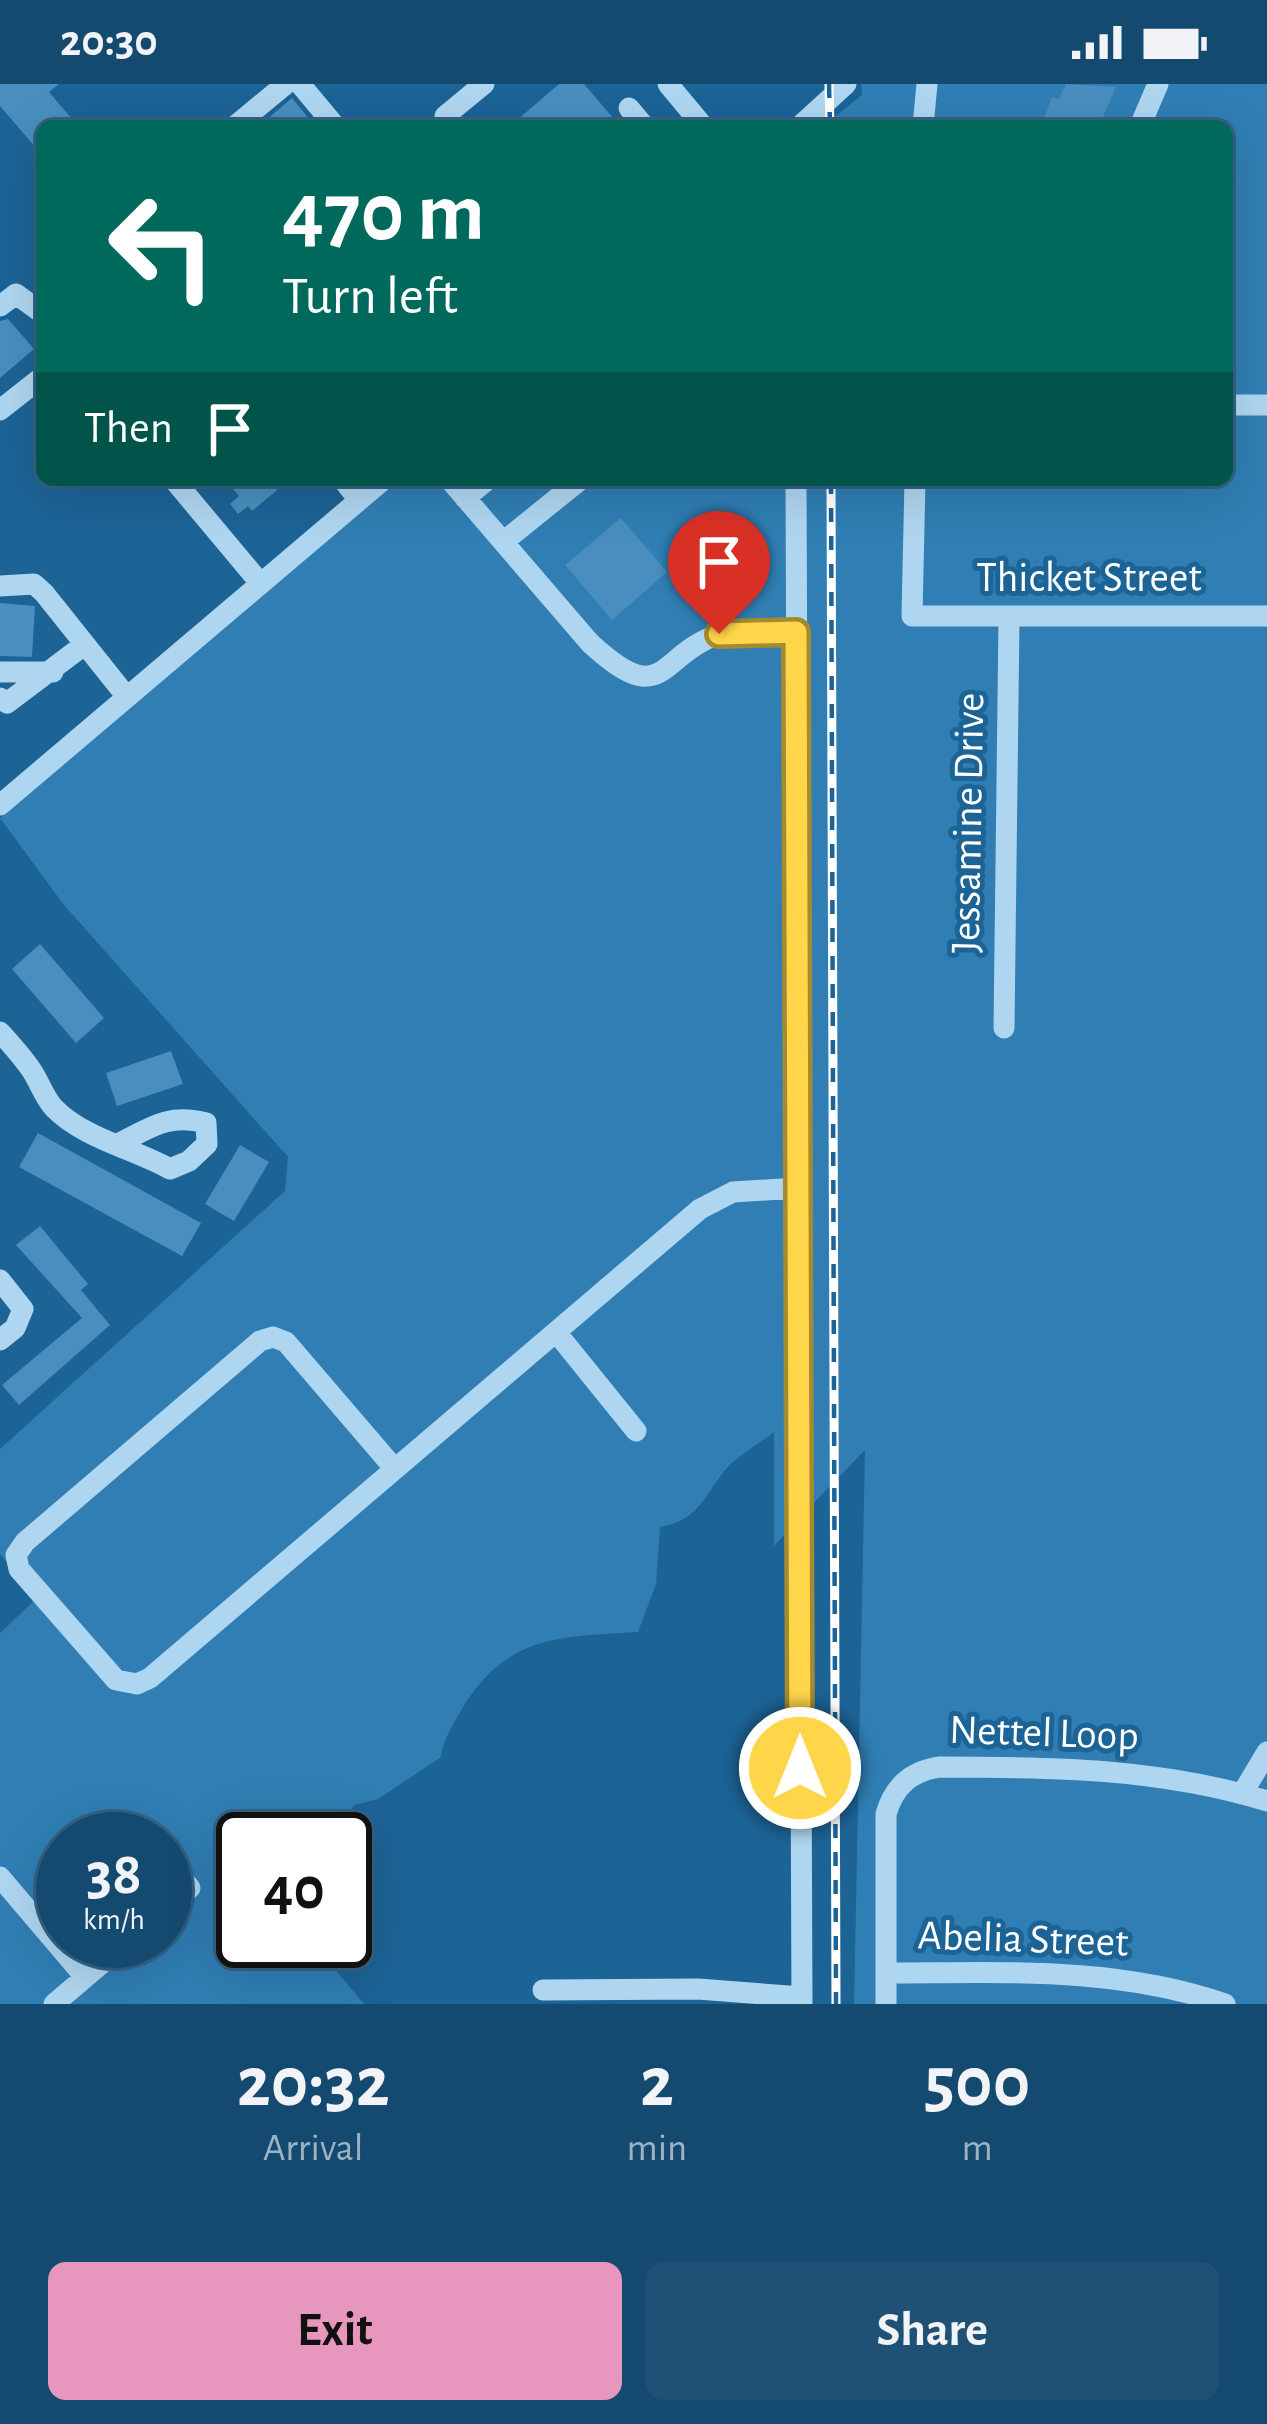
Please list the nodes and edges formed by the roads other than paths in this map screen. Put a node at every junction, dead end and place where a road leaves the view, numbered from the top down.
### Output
1 (286, 84) edge
2 (300, 84) edge
3 (484, 84) edge
4 (668, 84) edge
5 (847, 84) edge
6 (927, 84) edge
7 (1158, 84) edge
8 (629, 108) dead end
9 (446, 116) dead end
10 (242, 120) edge
11 (329, 120) edge
12 (639, 120) edge
13 (698, 120) edge
14 (807, 120) edge
15 (924, 120) edge
16 (1143, 120) edge
17 (0, 306) edge
18 (36, 309) edge
19 (36, 382) edge
20 (1233, 405) edge
21 (1267, 406) edge
22 (0, 410) edge
23 (179, 486) edge
24 (348, 486) edge
25 (375, 486) edge
26 (455, 486) edge
27 (480, 486) edge
28 (573, 486) edge
29 (796, 486) edge
30 (915, 486) edge
31 (465, 498) junction
32 (359, 500) junction
33 (503, 542) junction
34 (261, 584) junction
35 (0, 586) edge
36 (1267, 616) edge
37 (1009, 618) junction
38 (796, 632) junction
39 (84, 644) junction
40 (0, 672) edge
41 (53, 672) junction
42 (127, 697) junction
43 (0, 698) edge
44 (0, 806) edge
45 (1004, 1028) dead end
46 (0, 1032) edge
47 (118, 1144) dead end
48 (798, 1187) junction
49 (0, 1280) edge
50 (556, 1332) junction
51 (0, 1340) edge
52 (636, 1431) dead end
53 (394, 1468) junction
54 (1267, 1752) edge
55 (1242, 1794) junction
56 (1267, 1801) edge
57 (0, 1877) edge
58 (96, 1968) edge
59 (886, 1973) junction
60 (85, 1977) junction
61 (543, 1990) dead end
62 (802, 2001) edge
63 (54, 2004) edge
64 (886, 2004) edge
65 (1226, 2004) edge

1 - 10 street
2 - 11 street
3 - 9 street
4 - 13 street
5 - 14 street
6 - 15 street
7 - 16 street
8 - 12 street
17 - 18 street
19 - 22 street
20 - 21 street
23 - 34 street
24 - 32 street
25 - 32 street
26 - 31 street
27 - 31 street
28 - 33 street
29 - 38 street
30 - 37 street, Thicket Street
31 - 33 street
32 - 34 street
33 - 38 street
34 - 42 street
35 - 39 street
36 - 37 street, Thicket Street
37 - 45 street, Jessamine Drive
38 - 48 street
39 - 41 street
39 - 42 street
40 - 41 street
41 - 43 street
42 - 44 street
46 - 47 street
48 - 50 street
48 - 62 street
49 - 51 street
50 - 52 street
50 - 53 street
53 - 53 street
54 - 55 street
55 - 56 street, Nettel Loop
55 - 59 street, Nettel Loop
57 - 60 street
58 - 60 street
59 - 64 street, Nettel Loop
59 - 65 street, Abelia Street
60 - 63 street
61 - 62 street

